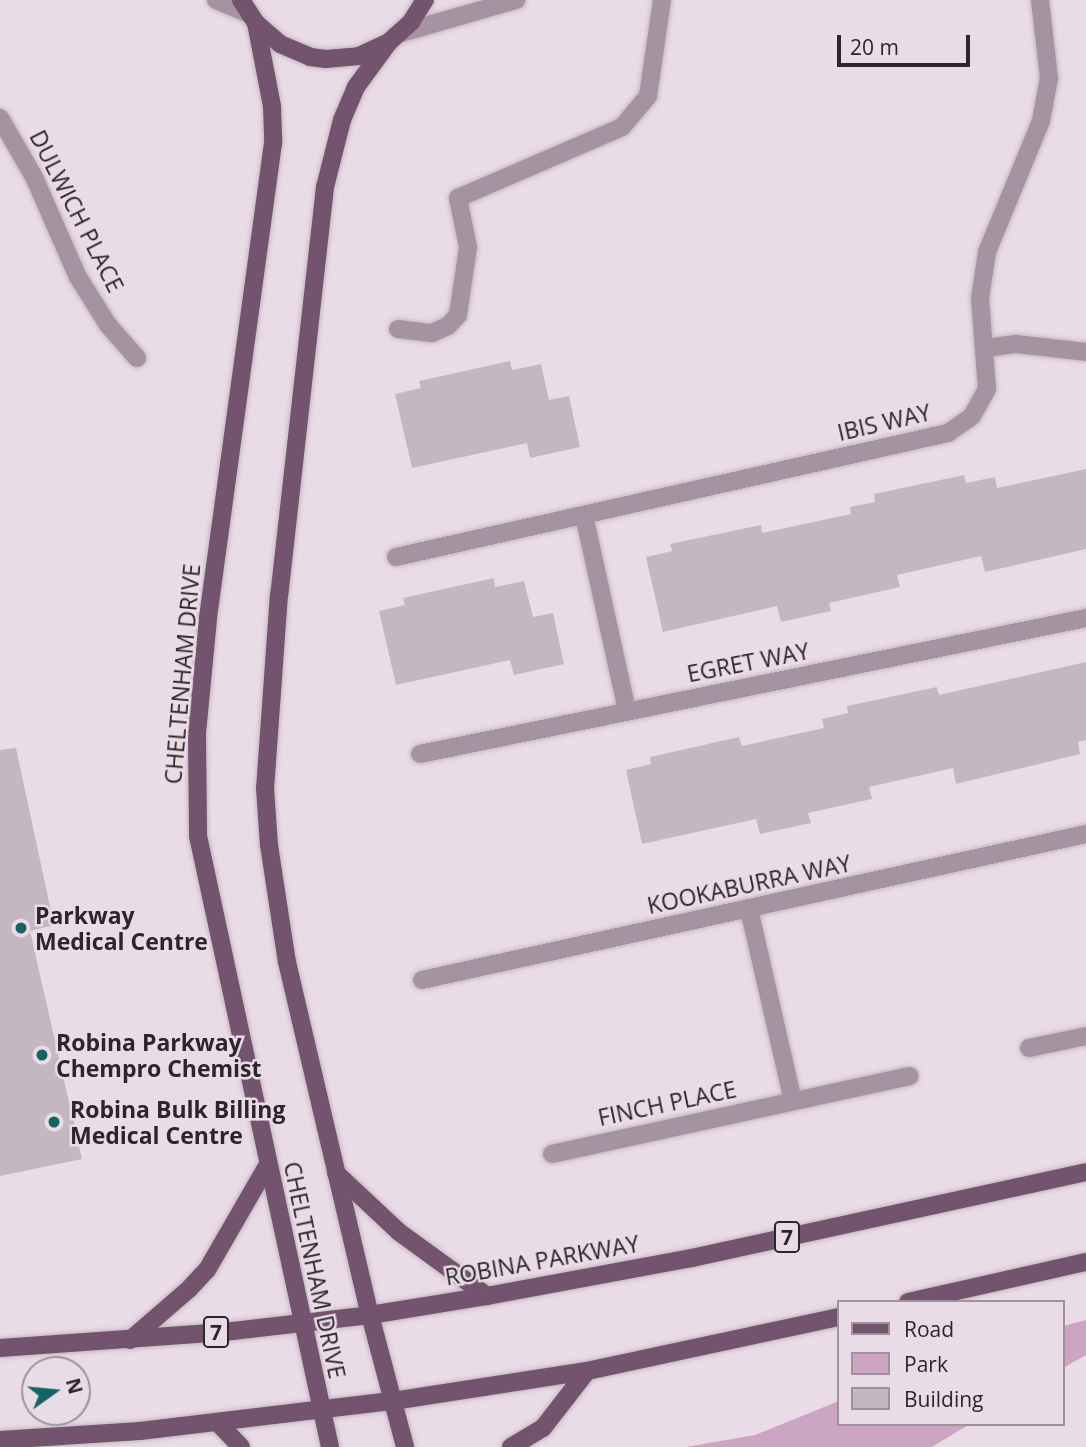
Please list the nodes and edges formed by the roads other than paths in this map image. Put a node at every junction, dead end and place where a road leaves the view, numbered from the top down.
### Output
1 (216, 0) edge
2 (425, 0) edge
3 (516, 0) edge
4 (662, 0) edge
5 (1040, 0) edge
6 (248, 12) edge
7 (395, 38) junction
8 (0, 118) edge
9 (398, 329) dead end
10 (986, 348) junction
11 (1086, 352) edge
12 (137, 358) dead end
13 (584, 514) junction
14 (396, 557) dead end
15 (1086, 618) edge
16 (627, 711) junction
17 (420, 754) dead end
18 (1086, 834) edge
19 (749, 909) junction
20 (422, 980) dead end
21 (1086, 1036) edge
22 (1029, 1048) dead end
23 (911, 1076) dead end
24 (793, 1101) junction
25 (552, 1154) dead end
26 (267, 1166) junction
27 (1086, 1172) edge
28 (336, 1173) junction
29 (1086, 1262) edge
30 (487, 1297) junction
31 (917, 1300) edge
32 (370, 1315) junction
33 (838, 1317) edge
34 (301, 1322) junction
35 (130, 1340) junction
36 (0, 1348) edge
37 (587, 1371) junction
38 (393, 1401) junction
39 (321, 1410) junction
40 (218, 1423) junction
41 (0, 1440) edge
42 (241, 1447) edge
43 (330, 1447) edge
44 (405, 1447) edge
45 (510, 1447) edge

1 - 6 street
2 - 7 main road, CHELTENHAM DRIVE
3 - 7 street
4 - 9 street
5 - 10 street, IBIS WAY
6 - 7 main road
6 - 26 main road, CHELTENHAM DRIVE
7 - 28 main road, CHELTENHAM DRIVE
8 - 12 street, DULWICH PLACE
10 - 11 street
10 - 13 street, IBIS WAY
13 - 14 street, IBIS WAY
13 - 16 street
15 - 16 street, EGRET WAY
16 - 17 street, EGRET WAY
18 - 19 street, KOOKABURRA WAY
19 - 20 street, KOOKABURRA WAY
19 - 24 street
21 - 22 street
23 - 24 street, FINCH PLACE
24 - 25 street, FINCH PLACE
26 - 34 main road, CHELTENHAM DRIVE
26 - 35 main road
27 - 30 main road, ROBINA PARKWAY / 7
28 - 30 main road
28 - 32 main road, CHELTENHAM DRIVE
29 - 31 main road
30 - 32 main road, ROBINA PARKWAY / 7
32 - 34 main road, ROBINA PARKWAY / 7
32 - 38 main road, CHELTENHAM DRIVE
33 - 37 main road
34 - 35 main road, ROBINA PARKWAY / 7
34 - 39 main road, CHELTENHAM DRIVE
35 - 36 main road, ROBINA PARKWAY / 7
37 - 38 main road
37 - 45 main road
38 - 39 main road
38 - 44 main road, CHELTENHAM DRIVE
39 - 40 main road
39 - 43 main road, CHELTENHAM DRIVE
40 - 41 main road
40 - 42 main road

